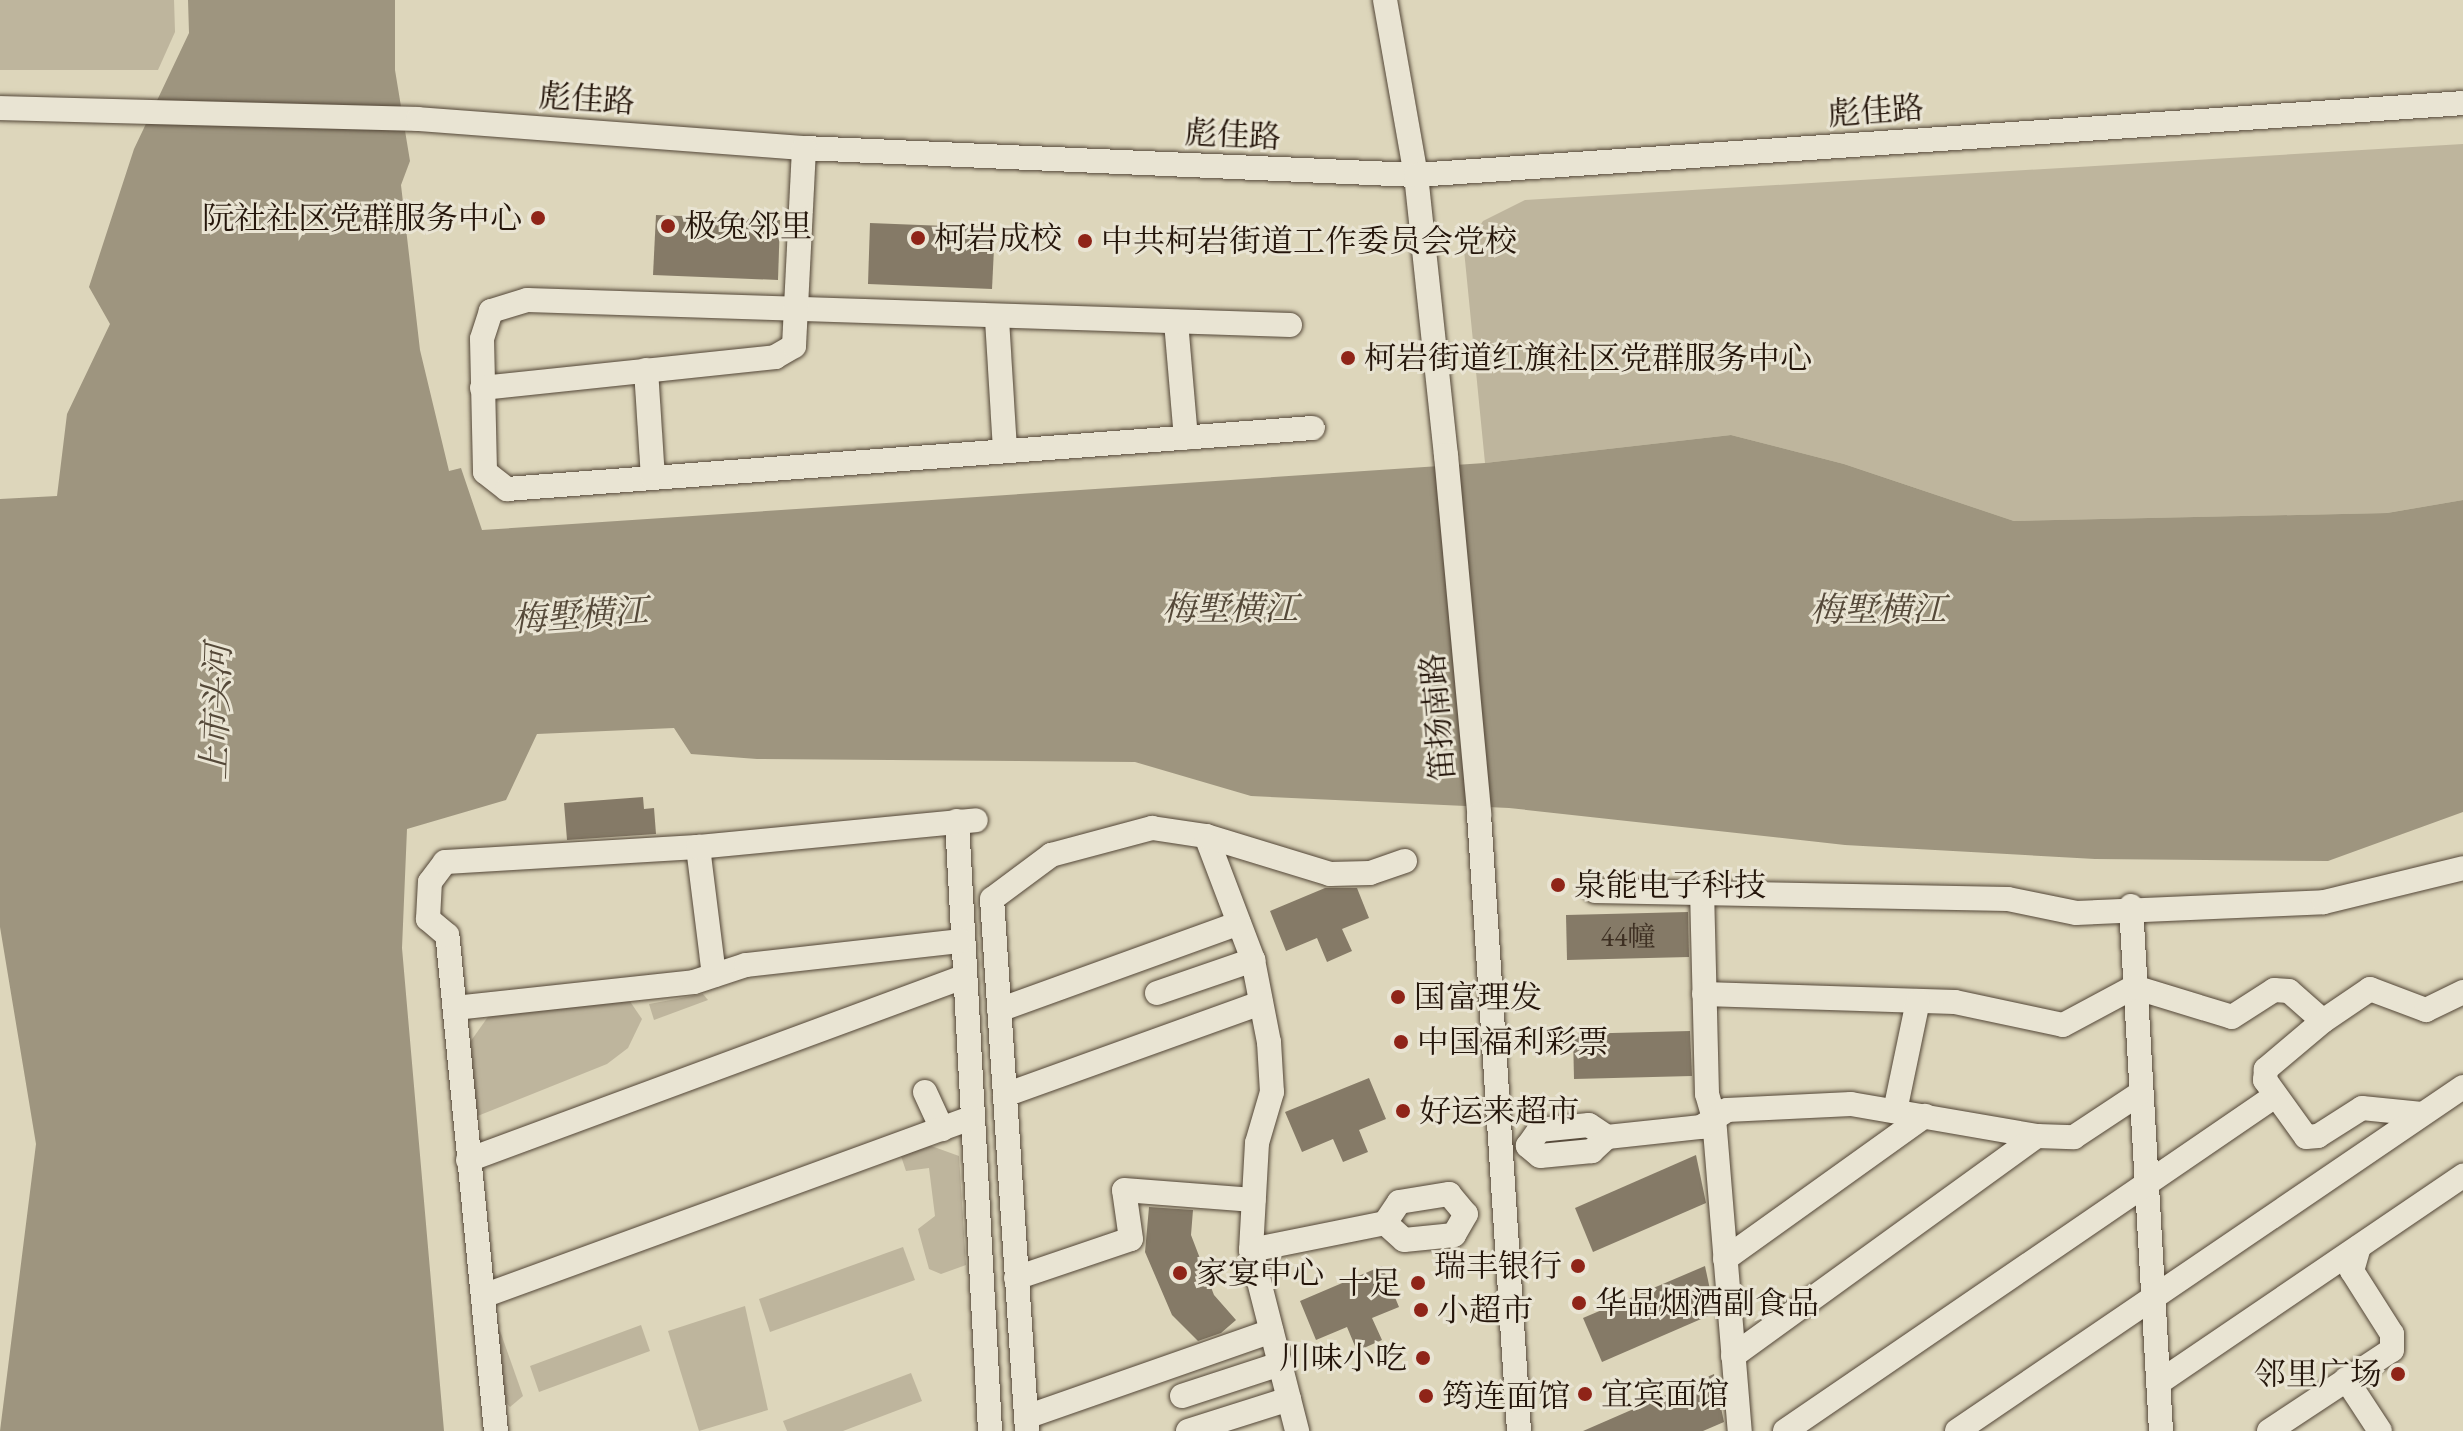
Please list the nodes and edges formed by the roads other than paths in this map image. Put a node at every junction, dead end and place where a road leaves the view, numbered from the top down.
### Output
1 (1385, 0) edge
2 (2463, 103) edge
3 (0, 108) edge
4 (804, 148) junction
5 (1416, 175) junction
6 (792, 310) junction
7 (997, 319) junction
8 (1176, 322) junction
9 (1290, 325) dead end
10 (646, 370) junction
11 (482, 388) junction
12 (1313, 428) dead end
13 (1186, 438) junction
14 (1005, 451) junction
15 (653, 478) junction
16 (1206, 836) junction
17 (698, 847) junction
18 (1405, 861) dead end
19 (2463, 868) edge
20 (1702, 889) junction
21 (1595, 891) dead end
22 (2131, 906) junction
23 (1239, 923) junction
24 (961, 941) junction
25 (1253, 960) junction
26 (714, 975) junction
27 (963, 977) junction
28 (2134, 987) junction
29 (2463, 992) edge
30 (1157, 993) dead end
31 (1704, 994) junction
32 (1918, 1001) junction
33 (1261, 1003) junction
34 (455, 1008) junction
35 (999, 1010) junction
36 (2323, 1021) junction
37 (2463, 1087) edge
38 (925, 1092) dead end
39 (2139, 1094) junction
40 (1005, 1095) junction
41 (2275, 1096) junction
42 (1895, 1111) junction
43 (2422, 1114) junction
44 (1925, 1116) junction
45 (971, 1118) junction
46 (1714, 1118) junction
47 (942, 1129) junction
48 (2037, 1136) junction
49 (1501, 1148) junction
50 (468, 1160) junction
51 (2463, 1176) edge
52 (2145, 1183) junction
53 (1254, 1200) junction
54 (1505, 1210) junction
55 (1466, 1214) junction
56 (1385, 1223) junction
57 (2359, 1247) junction
58 (1251, 1250) junction
59 (1725, 1259) junction
60 (1016, 1278) junction
61 (483, 1296) junction
62 (2152, 1296) junction
63 (1271, 1331) junction
64 (1733, 1356) junction
65 (1280, 1364) junction
66 (2346, 1379) junction
67 (2158, 1383) junction
68 (1182, 1396) dead end
69 (1289, 1399) junction
70 (2160, 1423) edge
71 (1026, 1424) edge
72 (496, 1431) edge
73 (990, 1431) edge
74 (1188, 1431) edge
75 (1297, 1431) edge
76 (1519, 1431) edge
77 (1740, 1431) edge
78 (1785, 1431) edge
79 (1957, 1431) edge
80 (2137, 1431) edge
81 (2269, 1431) edge
82 (2380, 1431) edge

1 - 5 street, 笛扬南路
2 - 5 street, 彪佳路
3 - 4 street, 彪佳路
4 - 5 street, 彪佳路
4 - 6 street
5 - 49 street, 笛扬南路
6 - 7 street
6 - 10 street
6 - 11 street
7 - 8 street
7 - 14 street
8 - 9 street
8 - 13 street
10 - 11 street
10 - 15 street
11 - 15 street
12 - 13 street
13 - 14 street
14 - 15 street
16 - 18 street
16 - 23 street
16 - 35 street
17 - 24 street
17 - 26 street
17 - 34 street
19 - 22 street
20 - 21 street
20 - 22 street
20 - 31 street
22 - 28 street
23 - 25 street
23 - 35 street
24 - 26 street
24 - 27 street
25 - 30 street
25 - 33 street
26 - 34 street
27 - 45 street
27 - 50 street
28 - 32 street
28 - 36 street
28 - 39 street
29 - 36 street
31 - 32 street
31 - 46 street
32 - 42 street
33 - 40 street
33 - 53 street
34 - 50 street
35 - 40 street
36 - 41 street
37 - 43 street
38 - 47 street
39 - 48 street
39 - 52 street
40 - 60 street
41 - 43 street
41 - 52 street
42 - 44 street
42 - 46 street
43 - 62 street
44 - 48 street
44 - 59 street
45 - 47 street
45 - 73 street
46 - 49 street
46 - 59 street
47 - 61 street
48 - 64 street
49 - 54 street, 笛扬南路
50 - 61 street
51 - 57 street
52 - 62 street
52 - 78 street
53 - 58 street
53 - 60 street
54 - 55 street
54 - 76 street, 笛扬南路
55 - 56 street
55 - 56 street
56 - 58 street
57 - 66 street
57 - 67 street
58 - 63 street
59 - 64 street
60 - 71 street
61 - 72 street
62 - 67 street
62 - 79 street
63 - 65 street
63 - 71 street
64 - 77 street
65 - 68 street
65 - 69 street
66 - 81 street
66 - 82 street
67 - 70 street
69 - 74 street
69 - 75 street
70 - 80 street

